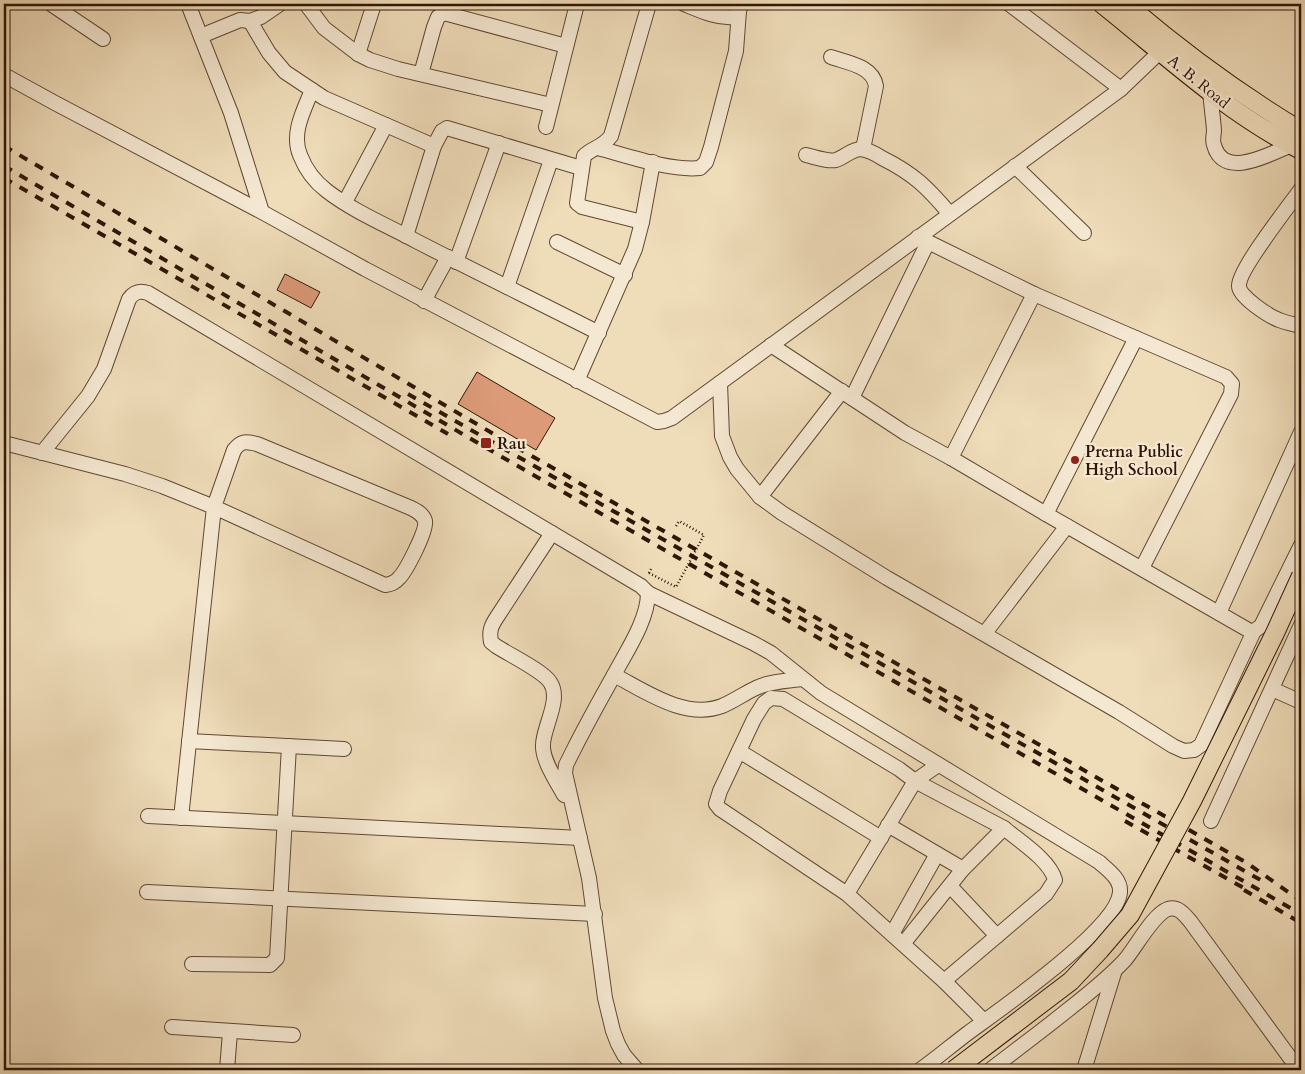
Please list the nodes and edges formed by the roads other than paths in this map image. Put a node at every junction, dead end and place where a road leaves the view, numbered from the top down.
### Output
1 (51, 4) edge
2 (177, 4) edge
3 (280, 4) edge
4 (306, 4) edge
5 (374, 4) edge
6 (577, 4) edge
7 (648, 4) edge
8 (684, 4) edge
9 (1009, 4) edge
10 (1102, 4) edge
11 (1126, 4) edge
12 (189, 7) edge
13 (740, 8) edge
14 (250, 21) junction
15 (201, 36) junction
16 (103, 39) dead end
17 (566, 46) junction
18 (1166, 46) junction
19 (358, 54) junction
20 (830, 57) dead end
21 (4, 74) edge
22 (421, 74) junction
23 (1121, 89) junction
24 (312, 90) junction
25 (1210, 91) junction
26 (551, 105) junction
27 (386, 125) junction
28 (546, 127) dead end
29 (1298, 142) edge
30 (498, 143) junction
31 (434, 146) junction
32 (598, 148) junction
33 (863, 149) junction
34 (806, 155) dead end
35 (551, 160) junction
36 (653, 162) junction
37 (1015, 166) junction
38 (581, 168) junction
39 (1301, 189) edge
40 (345, 202) junction
41 (262, 212) junction
42 (950, 214) junction
43 (642, 222) junction
44 (1084, 233) dead end
45 (406, 236) junction
46 (923, 240) junction
47 (557, 242) dead end
48 (452, 260) junction
49 (625, 275) junction
50 (507, 287) junction
51 (1034, 294) junction
52 (424, 301) junction
53 (1301, 326) edge
54 (599, 332) junction
55 (1136, 338) junction
56 (771, 345) junction
57 (577, 381) junction
58 (720, 383) junction
59 (847, 394) junction
60 (1301, 432) edge
61 (4, 443) edge
62 (42, 454) junction
63 (951, 458) junction
64 (760, 497) junction
65 (214, 506) junction
66 (1046, 514) junction
67 (1067, 526) junction
68 (552, 533) junction
69 (1301, 545) edge
70 (1142, 568) junction
71 (1301, 576) edge
72 (648, 594) junction
73 (1219, 613) junction
74 (1254, 631) junction
75 (1300, 632) edge
76 (985, 633) junction
77 (614, 675) junction
78 (802, 678) junction
79 (1272, 689) junction
80 (1301, 702) edge
81 (189, 740) junction
82 (289, 746) junction
83 (344, 749) dead end
84 (739, 751) junction
85 (938, 765) junction
86 (915, 781) junction
87 (574, 813) junction
88 (148, 816) dead end
89 (181, 818) junction
90 (1211, 821) dead end
91 (285, 823) junction
92 (888, 825) junction
93 (1004, 828) junction
94 (580, 838) junction
95 (881, 838) junction
96 (937, 854) junction
97 (963, 869) junction
98 (950, 886) junction
99 (147, 892) dead end
100 (847, 894) junction
101 (280, 898) junction
102 (595, 914) junction
103 (892, 934) junction
104 (997, 936) junction
105 (903, 944) junction
106 (192, 964) dead end
107 (1115, 970) junction
108 (944, 981) junction
109 (984, 1021) junction
110 (172, 1027) dead end
111 (230, 1032) junction
112 (293, 1035) dead end
113 (227, 1070) edge
114 (637, 1070) edge
115 (920, 1070) edge
116 (954, 1070) edge
117 (990, 1070) edge
118 (1084, 1070) edge
119 (1299, 1070) edge

1 - 16 street
2 - 12 street
3 - 14 street
4 - 19 street
5 - 19 street
6 - 17 street
7 - 32 street
8 - 13 street
9 - 23 street
10 - 18 main road, A. B. Road
11 - 18 main road, A. B. Road
12 - 15 street
13 - 36 street
14 - 15 street
14 - 24 street
15 - 41 street
17 - 22 street
17 - 26 street
18 - 23 street
18 - 25 main road, A. B. Road
18 - 29 main road, A. B. Road
19 - 22 street
20 - 33 street
21 - 41 street
22 - 26 street
23 - 37 street
24 - 27 street
24 - 40 street
25 - 29 main road, A. B. Road
25 - 29 street
26 - 28 street
27 - 31 street
27 - 40 street
30 - 31 street
30 - 35 street
30 - 48 street
31 - 45 street
32 - 36 street
32 - 38 street
33 - 34 street
33 - 42 street
35 - 38 street
35 - 50 street
36 - 43 street
37 - 42 street
37 - 44 street
38 - 43 street
39 - 53 street
40 - 45 street
41 - 52 street
42 - 46 street
43 - 49 street
45 - 48 street
46 - 51 street
46 - 56 street
46 - 59 street
47 - 49 street
48 - 50 street
48 - 52 street
49 - 54 street
50 - 54 street
51 - 55 street
51 - 63 street
52 - 57 street
54 - 57 street
55 - 66 street
55 - 70 street
56 - 58 street
56 - 59 street
57 - 58 street
58 - 64 street
59 - 63 street
59 - 64 street
60 - 73 street
61 - 62 street
62 - 65 street
62 - 68 street
63 - 66 street
64 - 76 street
65 - 65 street
65 - 81 street
66 - 67 street
67 - 70 street
67 - 76 street
68 - 72 street
68 - 87 street
69 - 74 street
70 - 73 street
71 - 116 main road, bridge
72 - 77 street
72 - 78 street
73 - 74 street
74 - 76 street
75 - 79 street
77 - 78 street
77 - 87 street
78 - 85 street
79 - 80 street
79 - 90 street
81 - 82 street
81 - 89 street
82 - 83 street
82 - 91 street
84 - 86 street
84 - 95 street
84 - 100 street
85 - 86 street
85 - 109 street
86 - 92 street
86 - 93 street
87 - 94 street
88 - 89 street
89 - 91 street
91 - 94 street
91 - 101 street
92 - 95 street
92 - 96 street
93 - 97 street
93 - 104 street
94 - 102 street
95 - 100 street
96 - 97 street
96 - 103 street
97 - 98 street
98 - 104 street
98 - 105 street
99 - 101 street
100 - 103 street
101 - 102 street
101 - 106 street
102 - 114 street
103 - 105 street
104 - 108 street
105 - 108 street
107 - 117 street
107 - 118 street
107 - 119 street
108 - 109 street
109 - 115 street
110 - 111 street
111 - 112 street
111 - 113 street

